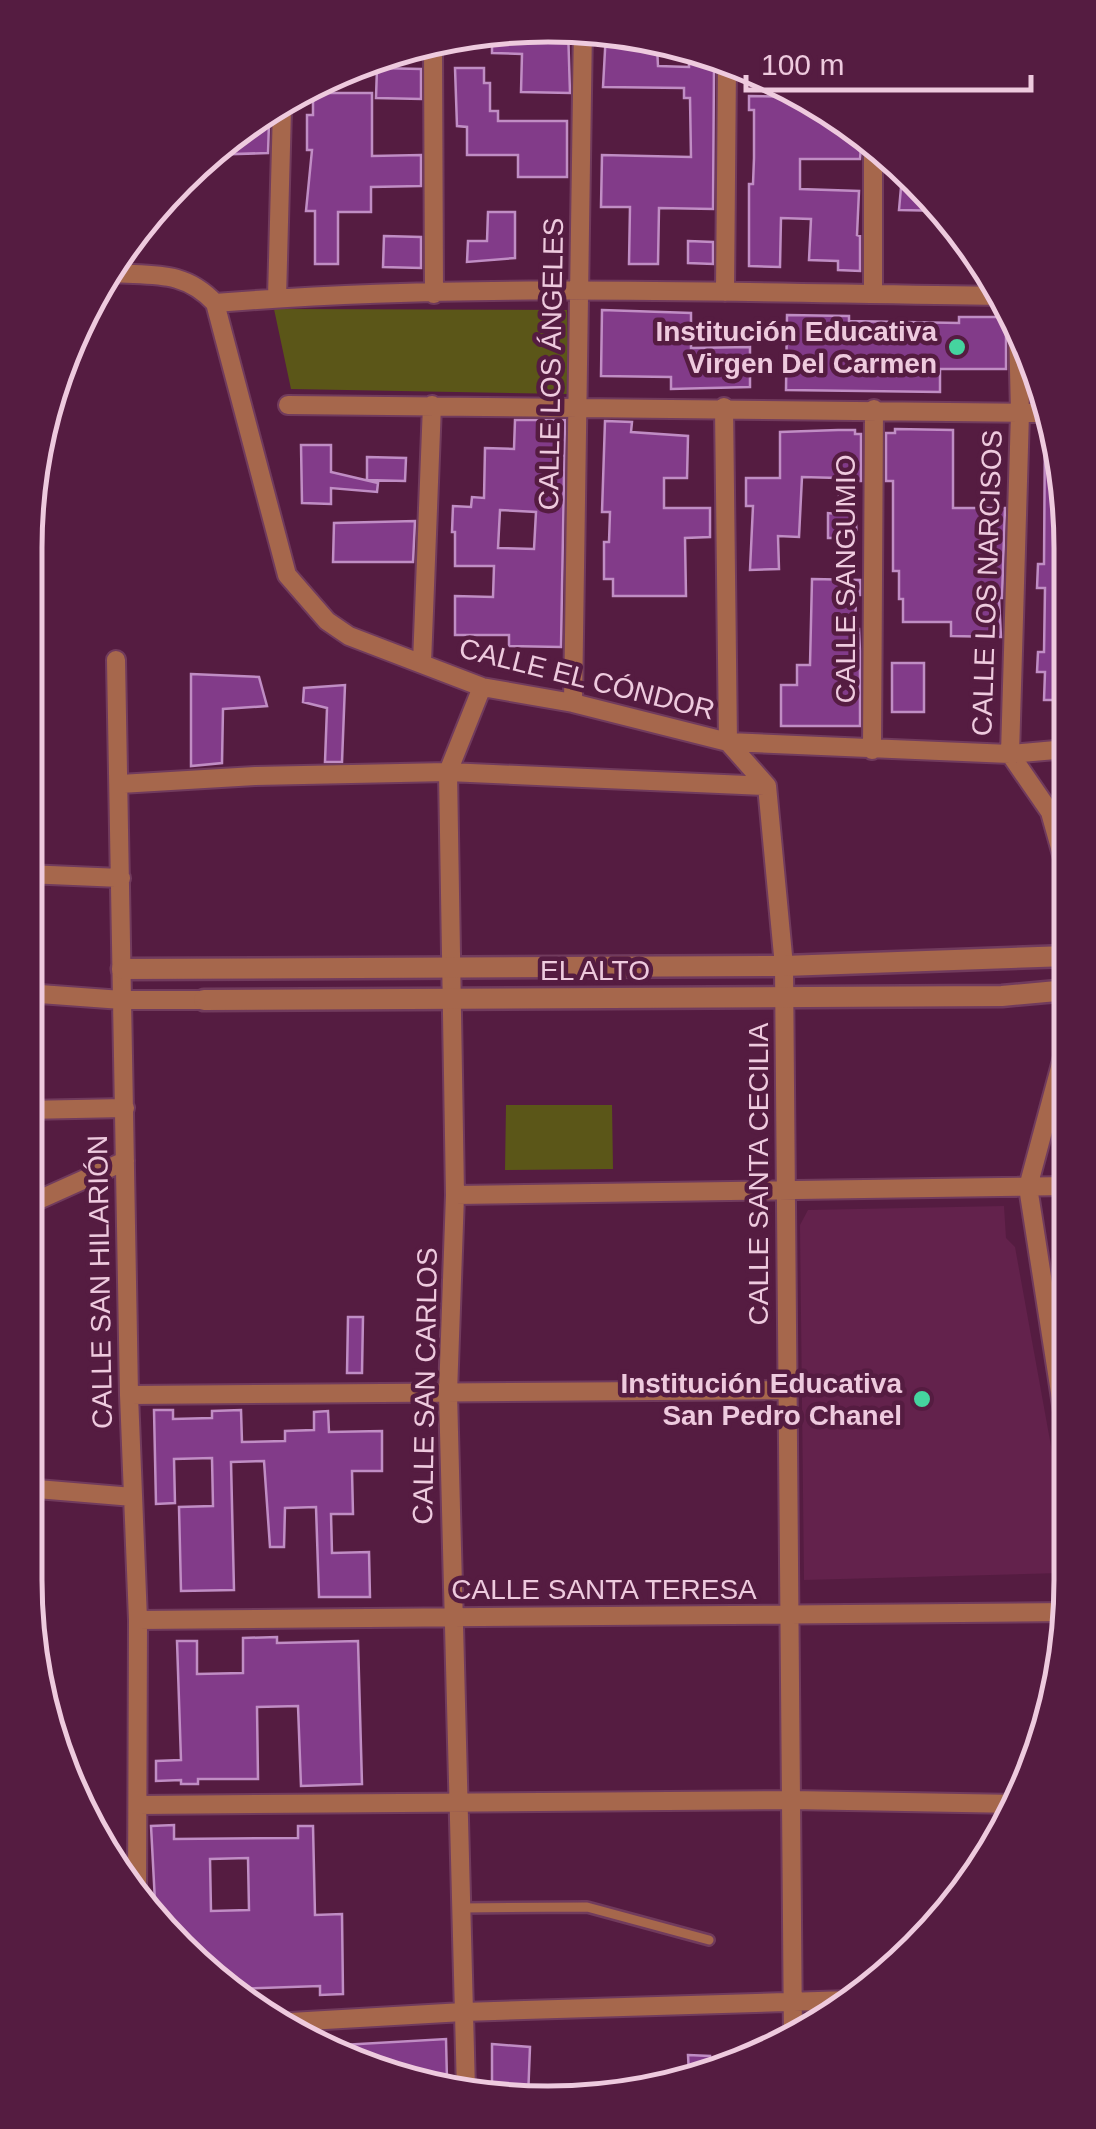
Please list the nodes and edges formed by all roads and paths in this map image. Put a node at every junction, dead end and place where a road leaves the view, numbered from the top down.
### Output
1 (583, 44) edge
2 (433, 56) edge
3 (727, 76) edge
4 (282, 119) edge
5 (873, 161) edge
6 (123, 275) edge
7 (580, 290) junction
8 (725, 292) junction
9 (434, 294) junction
10 (873, 294) junction
11 (986, 296) edge
12 (277, 298) junction
13 (214, 303) junction
14 (1019, 365) edge
15 (288, 405) dead end
16 (432, 405) junction
17 (579, 406) junction
18 (724, 408) junction
19 (874, 409) junction
20 (1020, 412) junction
21 (1035, 412) edge
22 (116, 660) dead end
23 (422, 663) junction
24 (482, 687) junction
25 (573, 703) junction
26 (728, 742) junction
27 (872, 750) junction
28 (1054, 750) edge
29 (1010, 754) junction
30 (448, 772) junction
31 (120, 784) junction
32 (767, 786) junction
33 (1054, 826) edge
34 (42, 875) edge
35 (121, 878) junction
36 (1054, 956) edge
37 (450, 966) junction
38 (784, 966) junction
39 (122, 969) junction
40 (1054, 991) edge
41 (42, 994) edge
42 (784, 997) junction
43 (451, 998) junction
44 (122, 1000) junction
45 (204, 1000) joint
46 (1054, 1090) edge
47 (125, 1108) junction
48 (42, 1110) edge
49 (125, 1161) junction
50 (1028, 1186) junction
51 (1054, 1186) edge
52 (786, 1188) junction
53 (455, 1195) junction
54 (42, 1199) edge
55 (1054, 1349) edge
56 (787, 1390) junction
57 (448, 1393) junction
58 (129, 1395) junction
59 (42, 1489) edge
60 (132, 1497) junction
61 (1052, 1612) edge
62 (789, 1615) junction
63 (452, 1617) junction
64 (138, 1620) junction
65 (791, 1800) junction
66 (458, 1803) junction
67 (1002, 1804) edge
68 (138, 1805) junction
69 (137, 1875) edge
70 (460, 1908) junction
71 (709, 1940) dead end
72 (792, 2000) junction
73 (830, 2000) edge
74 (463, 2012) junction
75 (300, 2021) edge
76 (793, 2023) edge
77 (466, 2080) edge

1 - 7 street, CALLE LOS ÁNGELES
2 - 9 street
3 - 8 street
4 - 12 street
5 - 10 street
6 - 13 street
7 - 8 street
7 - 9 street
7 - 17 street, CALLE LOS ÁNGELES
8 - 10 street
9 - 12 street
10 - 11 street
12 - 13 street
13 - 23 street, CALLE EL CÓNDOR
14 - 20 street, CALLE LOS NARCISOS
15 - 16 street
16 - 17 street
16 - 23 street
17 - 18 street
17 - 25 street, CALLE LOS ÁNGELES
18 - 19 street
18 - 26 street
19 - 20 street
19 - 27 street, CALLE SANGUMIO
20 - 21 street
20 - 29 street, CALLE LOS NARCISOS
22 - 31 street, CALLE SAN HILARIÓN
23 - 24 street, CALLE EL CÓNDOR
24 - 25 street, CALLE EL CÓNDOR
24 - 30 street, CALLE SAN CARLOS
25 - 26 street, CALLE EL CÓNDOR
26 - 27 street, CALLE EL CÓNDOR
26 - 32 street
27 - 29 street, CALLE EL CÓNDOR
28 - 29 street, CALLE EL CÓNDOR
29 - 33 street
30 - 31 street
30 - 32 street
30 - 37 street, CALLE SAN CARLOS
31 - 35 street, CALLE SAN HILARIÓN
32 - 38 street, CALLE SANTA CECILIA
34 - 35 street
35 - 39 street, CALLE SAN HILARIÓN
36 - 38 street, EL ALTO
37 - 38 street, EL ALTO
37 - 39 street, EL ALTO
37 - 43 street, CALLE SAN CARLOS
38 - 42 street, CALLE SANTA CECILIA
39 - 44 street, CALLE SAN HILARIÓN
40 - 42 street, EL ALTO
41 - 44 street, EL ALTO
42 - 43 street, EL ALTO
42 - 52 street, CALLE SANTA CECILIA
43 - 45 street, EL ALTO
43 - 53 street, CALLE SAN CARLOS
44 - 45 street, EL ALTO
44 - 47 street, CALLE SAN HILARIÓN
46 - 50 street
47 - 48 street
47 - 49 street, CALLE SAN HILARIÓN
49 - 54 street
49 - 58 street, CALLE SAN HILARIÓN
50 - 51 street
50 - 52 street
50 - 55 street
52 - 53 street
52 - 56 street, CALLE SANTA CECILIA
53 - 57 street, CALLE SAN CARLOS
56 - 57 street
56 - 62 street, CALLE SANTA CECILIA
57 - 58 street
57 - 63 street, CALLE SAN CARLOS
58 - 60 street, CALLE SAN HILARIÓN
59 - 60 street
60 - 64 street, CALLE SAN HILARIÓN
61 - 62 street, CALLE SANTA TERESA
62 - 63 street, CALLE SANTA TERESA
62 - 65 street, CALLE SANTA CECILIA
63 - 64 street, CALLE SANTA TERESA
63 - 66 street, CALLE SAN CARLOS
64 - 68 street, CALLE SAN HILARIÓN
65 - 66 street
65 - 67 street
65 - 72 street, CALLE SANTA CECILIA
66 - 68 street
66 - 70 street, CALLE SAN CARLOS
68 - 69 street, CALLE SAN HILARIÓN
70 - 71 lane
70 - 74 street, CALLE SAN CARLOS
72 - 73 street
72 - 74 street
72 - 76 street, CALLE SANTA CECILIA
74 - 75 street
74 - 77 street, CALLE SAN CARLOS

